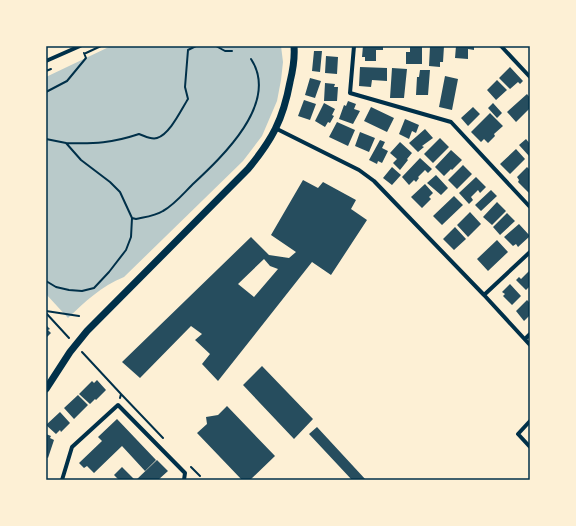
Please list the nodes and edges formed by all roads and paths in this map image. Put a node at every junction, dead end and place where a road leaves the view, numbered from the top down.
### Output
1 (78, 46) edge
2 (196, 46) edge
3 (216, 46) edge
4 (294, 46) edge
5 (354, 46) edge
6 (501, 46) edge
7 (232, 51) dead end
8 (84, 53) dead end
9 (252, 59) dead end
10 (46, 61) edge
11 (530, 77) edge
12 (46, 92) edge
13 (277, 129) junction
14 (46, 139) edge
15 (66, 143) junction
16 (530, 207) edge
17 (132, 218) junction
18 (530, 252) edge
19 (46, 281) edge
20 (484, 295) junction
21 (46, 312) edge
22 (79, 316) dead end
23 (530, 334) edge
24 (524, 339) junction
25 (71, 340) dead end
26 (530, 345) edge
27 (81, 351) dead end
28 (46, 389) edge
29 (121, 394) junction
30 (118, 405) junction
31 (530, 421) edge
32 (168, 443) dead end
33 (530, 446) edge
34 (189, 465) dead end
35 (200, 476) dead end
36 (62, 480) edge
37 (184, 480) edge

1 - 10 street
2 - 15 path
3 - 7 path
4 - 13 street
5 - 16 street
6 - 11 street
8 - 12 path
9 - 17 path
13 - 20 street
13 - 28 street
14 - 15 path
15 - 17 path
17 - 19 path
18 - 20 street
20 - 24 street
21 - 22 path
21 - 25 path
23 - 24 street
24 - 26 street
27 - 29 path
29 - 30 path
29 - 32 path
30 - 36 street
30 - 37 street
31 - 33 street
34 - 35 path

